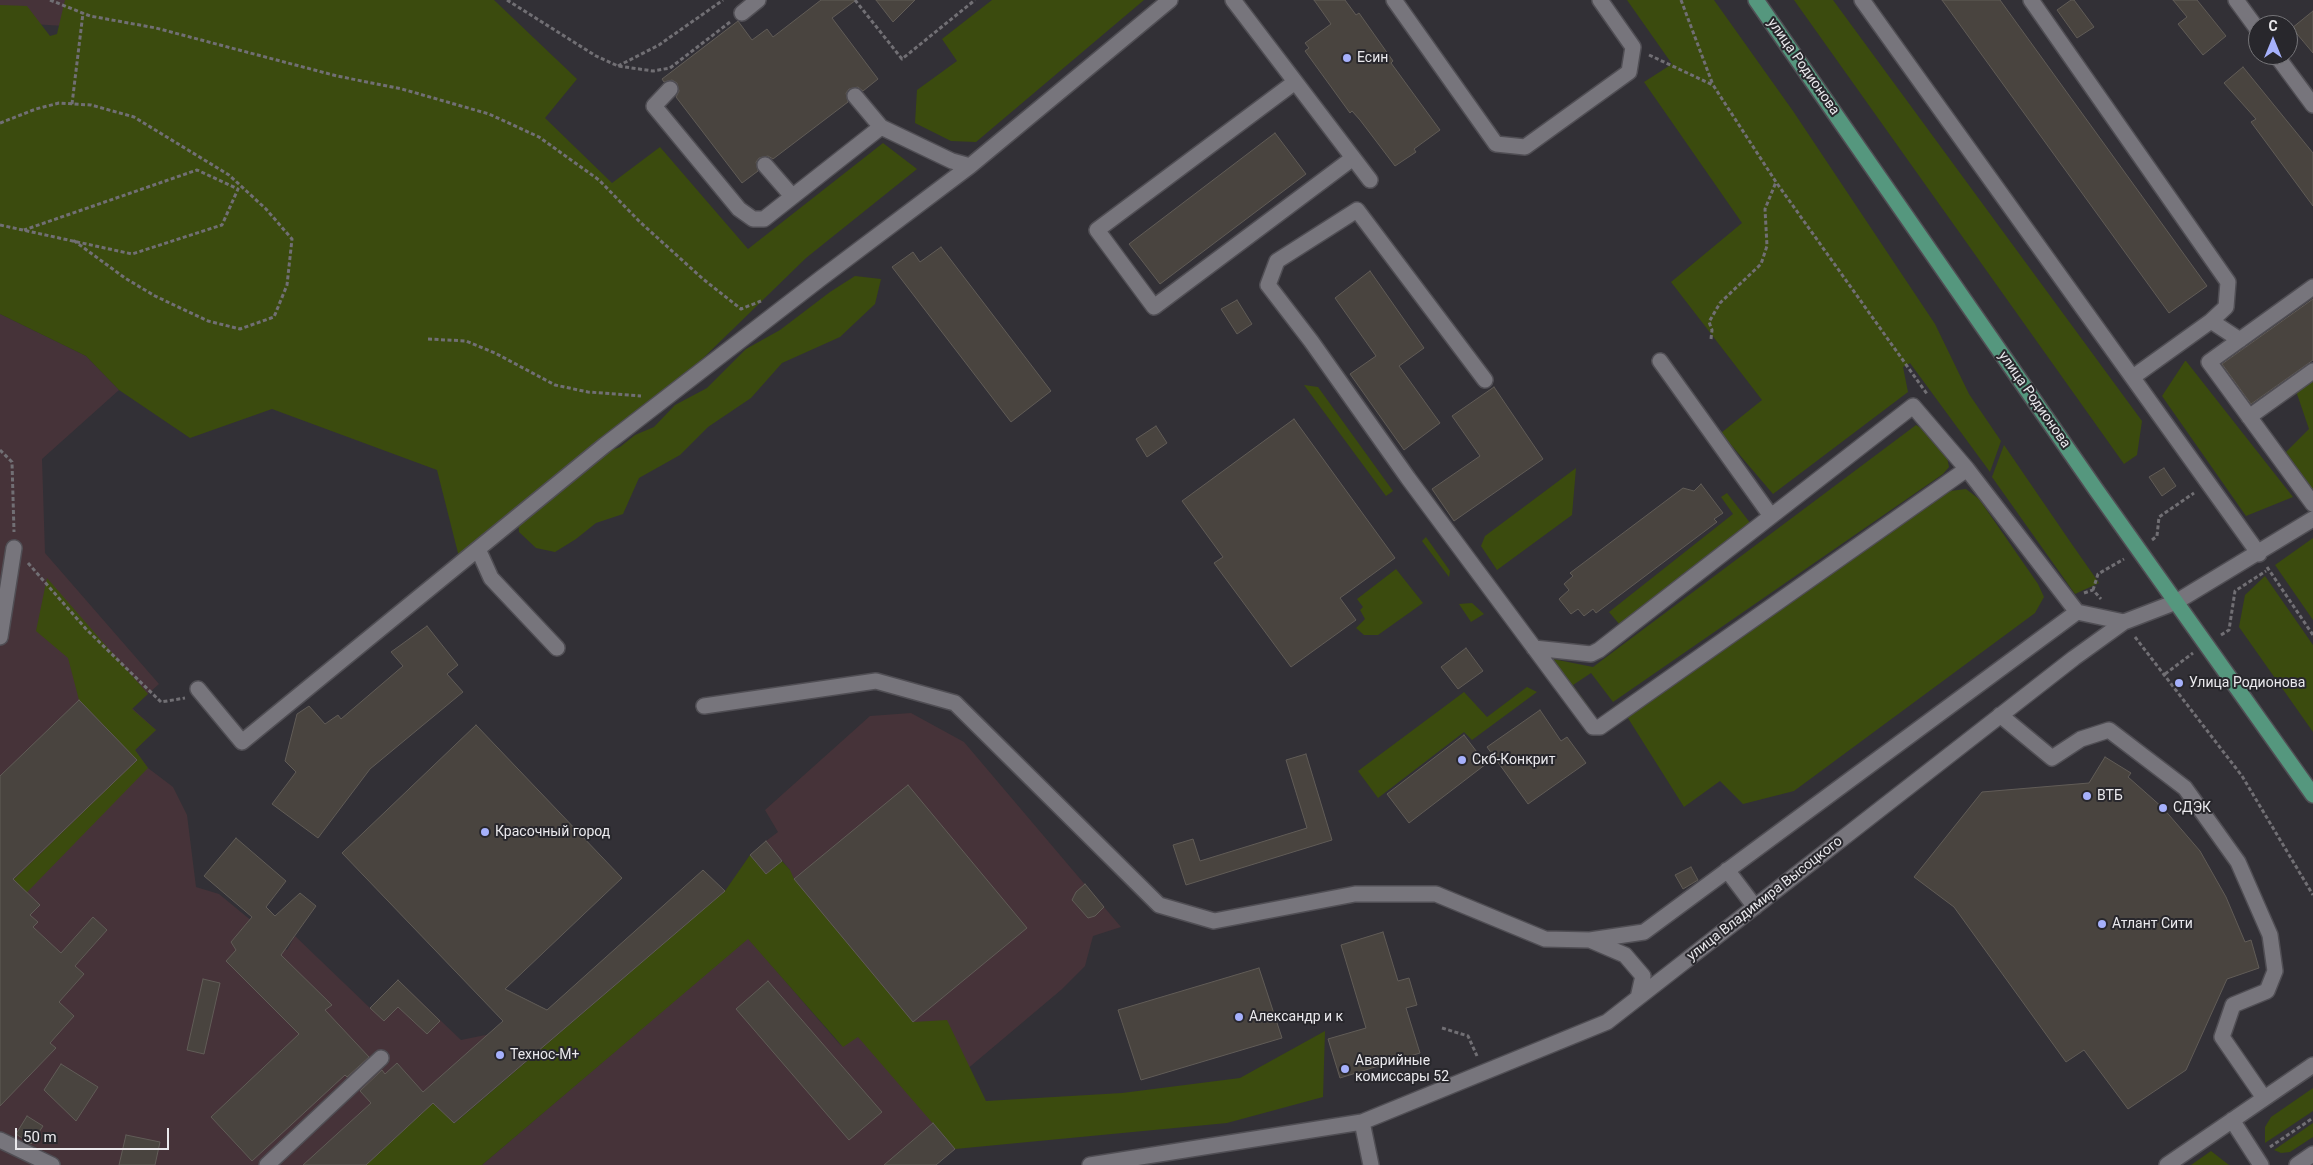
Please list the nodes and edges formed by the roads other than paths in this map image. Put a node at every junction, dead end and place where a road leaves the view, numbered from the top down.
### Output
1 (758, 0) edge
2 (1170, 0) edge
3 (1234, 0) edge
4 (1394, 0) edge
5 (1600, 0) edge
6 (1862, 0) edge
7 (2031, 0) edge
8 (2236, 0) edge
9 (1757, 1) edge
10 (742, 13) road end
11 (2248, 16) edge
12 (2284, 65) edge
13 (1296, 82) junction
14 (670, 89) dead end
15 (856, 96) dead end
16 (2313, 104) edge
17 (881, 127) junction
18 (1353, 158) junction
19 (765, 165) dead end
20 (970, 166) junction
21 (1370, 180) dead end
22 (792, 196) junction
23 (2313, 287) edge
24 (2211, 321) junction
25 (2240, 340) junction
26 (1660, 361) dead end
27 (2313, 371) edge
28 (2133, 377) junction
29 (1485, 380) dead end
30 (2249, 416) junction
31 (1967, 469) junction
32 (2313, 504) edge
33 (1771, 516) junction
34 (2313, 519) edge
35 (14, 548) road end
36 (478, 549) junction
37 (2258, 554) junction
38 (2176, 602) junction
39 (2077, 612) junction
40 (2124, 622) junction
41 (0, 637) edge
42 (557, 648) dead end
43 (1534, 648) junction
44 (200, 692) road end
45 (704, 706) dead end
46 (2000, 715) junction
47 (2313, 795) edge
48 (1727, 870) junction
49 (1755, 907) junction
50 (1590, 940) junction
51 (1638, 998) junction
52 (381, 1058) dead end
53 (2313, 1065) edge
54 (2264, 1098) junction
55 (2232, 1120) junction
56 (1362, 1122) junction
57 (0, 1140) edge
58 (2313, 1154) edge
59 (2258, 1161) edge
60 (52, 1165) edge
61 (267, 1165) edge
62 (1090, 1165) edge
63 (1371, 1165) edge
64 (2167, 1165) edge
65 (2297, 1165) edge

1 - 10 street
2 - 20 street
3 - 13 street
4 - 5 street
6 - 28 street
7 - 24 street
8 - 11 street
9 - 38 main road, улица Родионова
12 - 16 street
13 - 18 street
13 - 18 street
14 - 22 street
15 - 17 street
17 - 20 street
17 - 22 street
18 - 21 street
19 - 22 street
20 - 36 street
23 - 25 street
24 - 25 street
24 - 28 street
25 - 30 street
26 - 33 street
27 - 30 street
28 - 37 street
29 - 43 street
30 - 32 street
31 - 33 street
31 - 39 street
31 - 43 street
33 - 43 street
34 - 37 street, улица Владимира Высоцкого
35 - 41 street
36 - 42 street
36 - 44 street
37 - 38 street, улица Владимира Высоцкого
38 - 40 street, улица Владимира Высоцкого
38 - 47 main road, улица Родионова
39 - 40 street
39 - 48 street
40 - 46 street, улица Владимира Высоцкого
45 - 50 street
46 - 49 street, улица Владимира Высоцкого
46 - 54 street
48 - 49 street
48 - 50 street
49 - 51 street, улица Владимира Высоцкого
50 - 51 street
51 - 56 street, улица Владимира Высоцкого
52 - 61 street
53 - 54 street
54 - 55 street
55 - 59 street
55 - 64 street
56 - 62 street, улица Владимира Высоцкого
56 - 63 street
57 - 60 street
58 - 65 street

